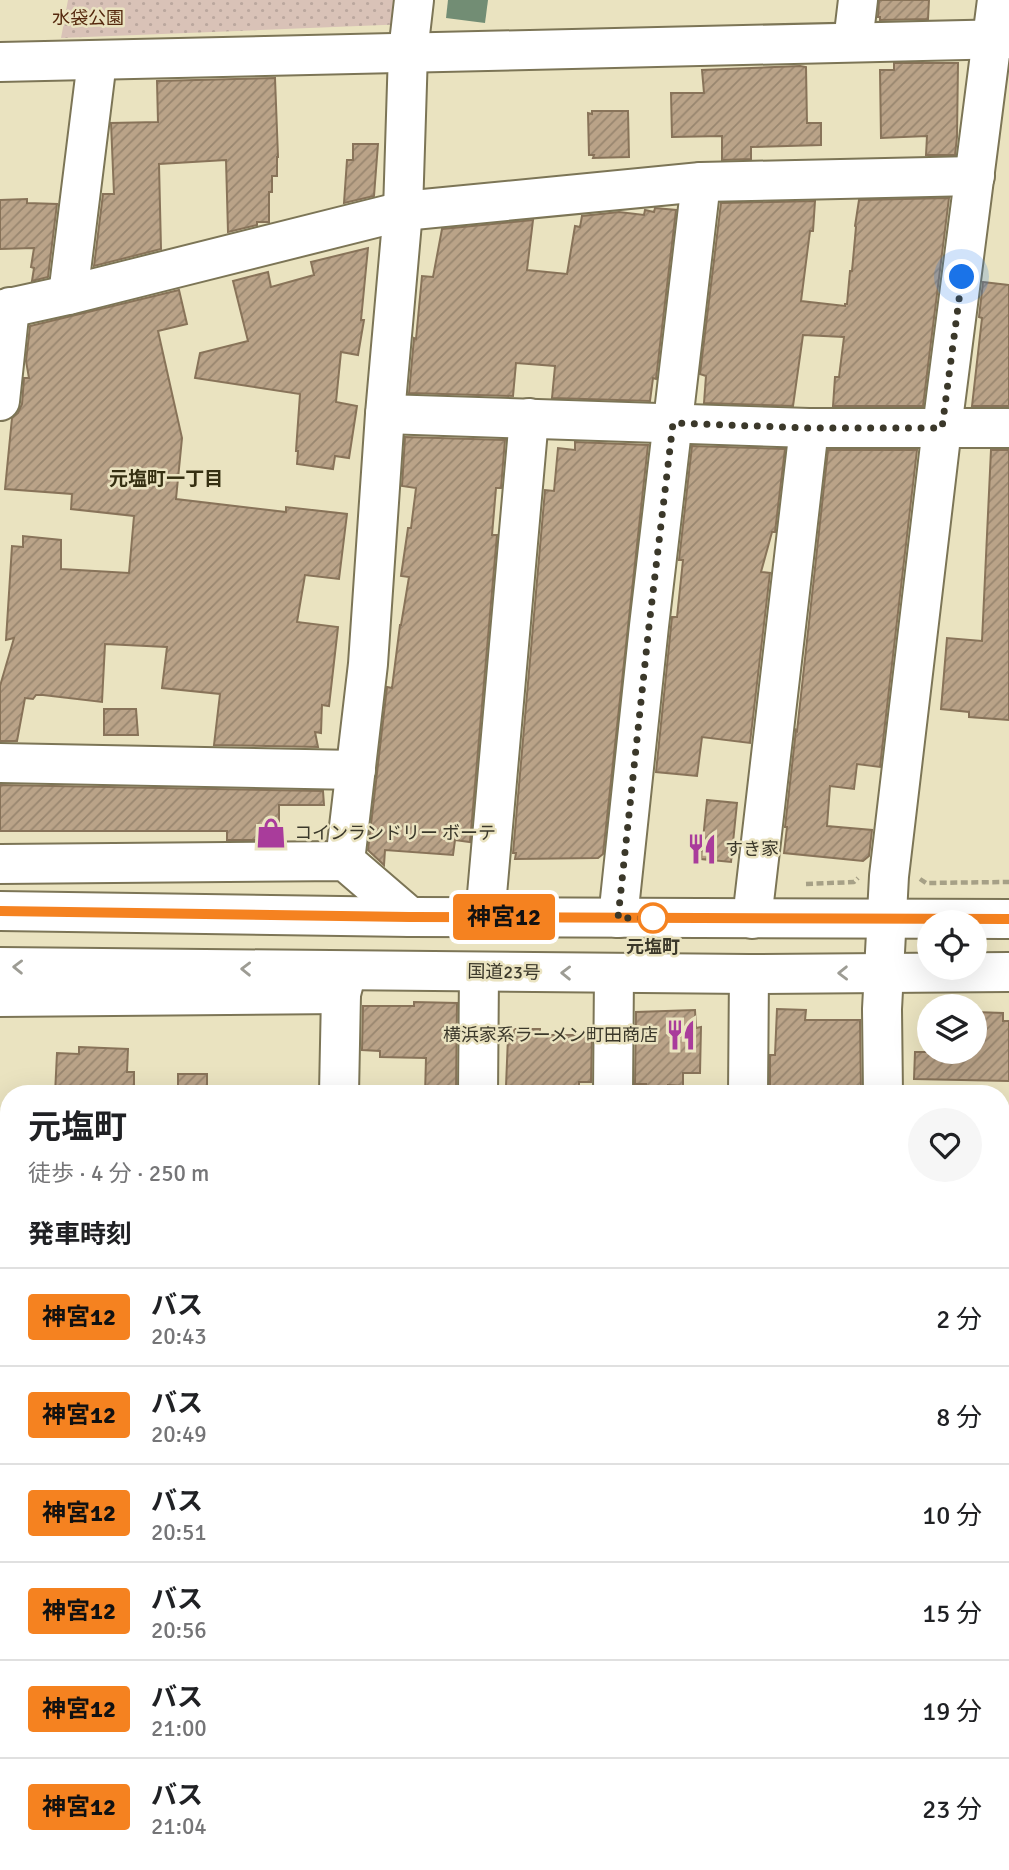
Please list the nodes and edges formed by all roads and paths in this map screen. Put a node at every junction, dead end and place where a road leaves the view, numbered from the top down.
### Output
1 (414, 0) edge
2 (858, 0) edge
3 (997, 0) edge
4 (1000, 39) edge
5 (853, 43) junction
6 (408, 52) junction
7 (97, 61) junction
8 (0, 62) edge
9 (975, 176) junction
10 (701, 182) junction
11 (403, 211) junction
12 (68, 295) junction
13 (5, 309) edge
14 (0, 401) edge
15 (385, 414) junction
16 (529, 418) junction
17 (673, 423) junction
18 (809, 428) junction
19 (942, 428) junction
20 (1009, 428) edge
21 (0, 763) edge
22 (356, 770) junction
23 (345, 861) junction
24 (0, 864) edge
25 (862, 874) dead end
26 (1009, 882) edge
27 (926, 883) dead end
28 (805, 884) dead end
29 (0, 911) edge
30 (410, 917) junction
31 (485, 917) junction
32 (618, 918) junction
33 (887, 918) junction
34 (752, 919) junction
35 (1009, 919) edge
36 (0, 967) edge
37 (479, 972) junction
38 (1009, 972) edge
39 (614, 973) junction
40 (884, 973) junction
41 (749, 974) junction
42 (334, 978) junction
43 (0, 998) edge
44 (339, 1085) edge
45 (478, 1085) edge
46 (613, 1085) edge
47 (748, 1085) edge
48 (883, 1085) edge

1 - 6 main road
2 - 5 main road
3 - 4 main road
4 - 5 main road
4 - 9 main road
5 - 6 main road
6 - 7 main road
6 - 11 main road
7 - 8 main road
7 - 12 main road
9 - 10 main road
9 - 19 main road
10 - 11 main road
10 - 17 main road
11 - 12 main road
11 - 15 main road
12 - 13 main road
13 - 14 main road
15 - 16 main road
15 - 22 main road
16 - 17 main road
16 - 31 main road
17 - 18 main road
17 - 32 main road
18 - 19 main road
18 - 34 main road
19 - 20 main road
19 - 33 main road
21 - 22 main road
22 - 23 main road
23 - 24 main road
23 - 30 main road
25 - 28 path
26 - 27 path
29 - 30 main road
30 - 31 main road
31 - 32 main road
32 - 34 main road
33 - 34 main road
33 - 35 main road
33 - 40 main road
42 -> 36 main road, 国道23号
39 -> 37 main road, 国道23号
37 - 42 main road, 国道23号
37 - 45 main road
38 - 40 main road, 国道23号
39 - 41 main road, 国道23号
39 - 46 main road
40 -> 41 main road, 国道23号
40 - 48 main road
41 - 47 main road
42 - 43 main road
42 - 44 main road

